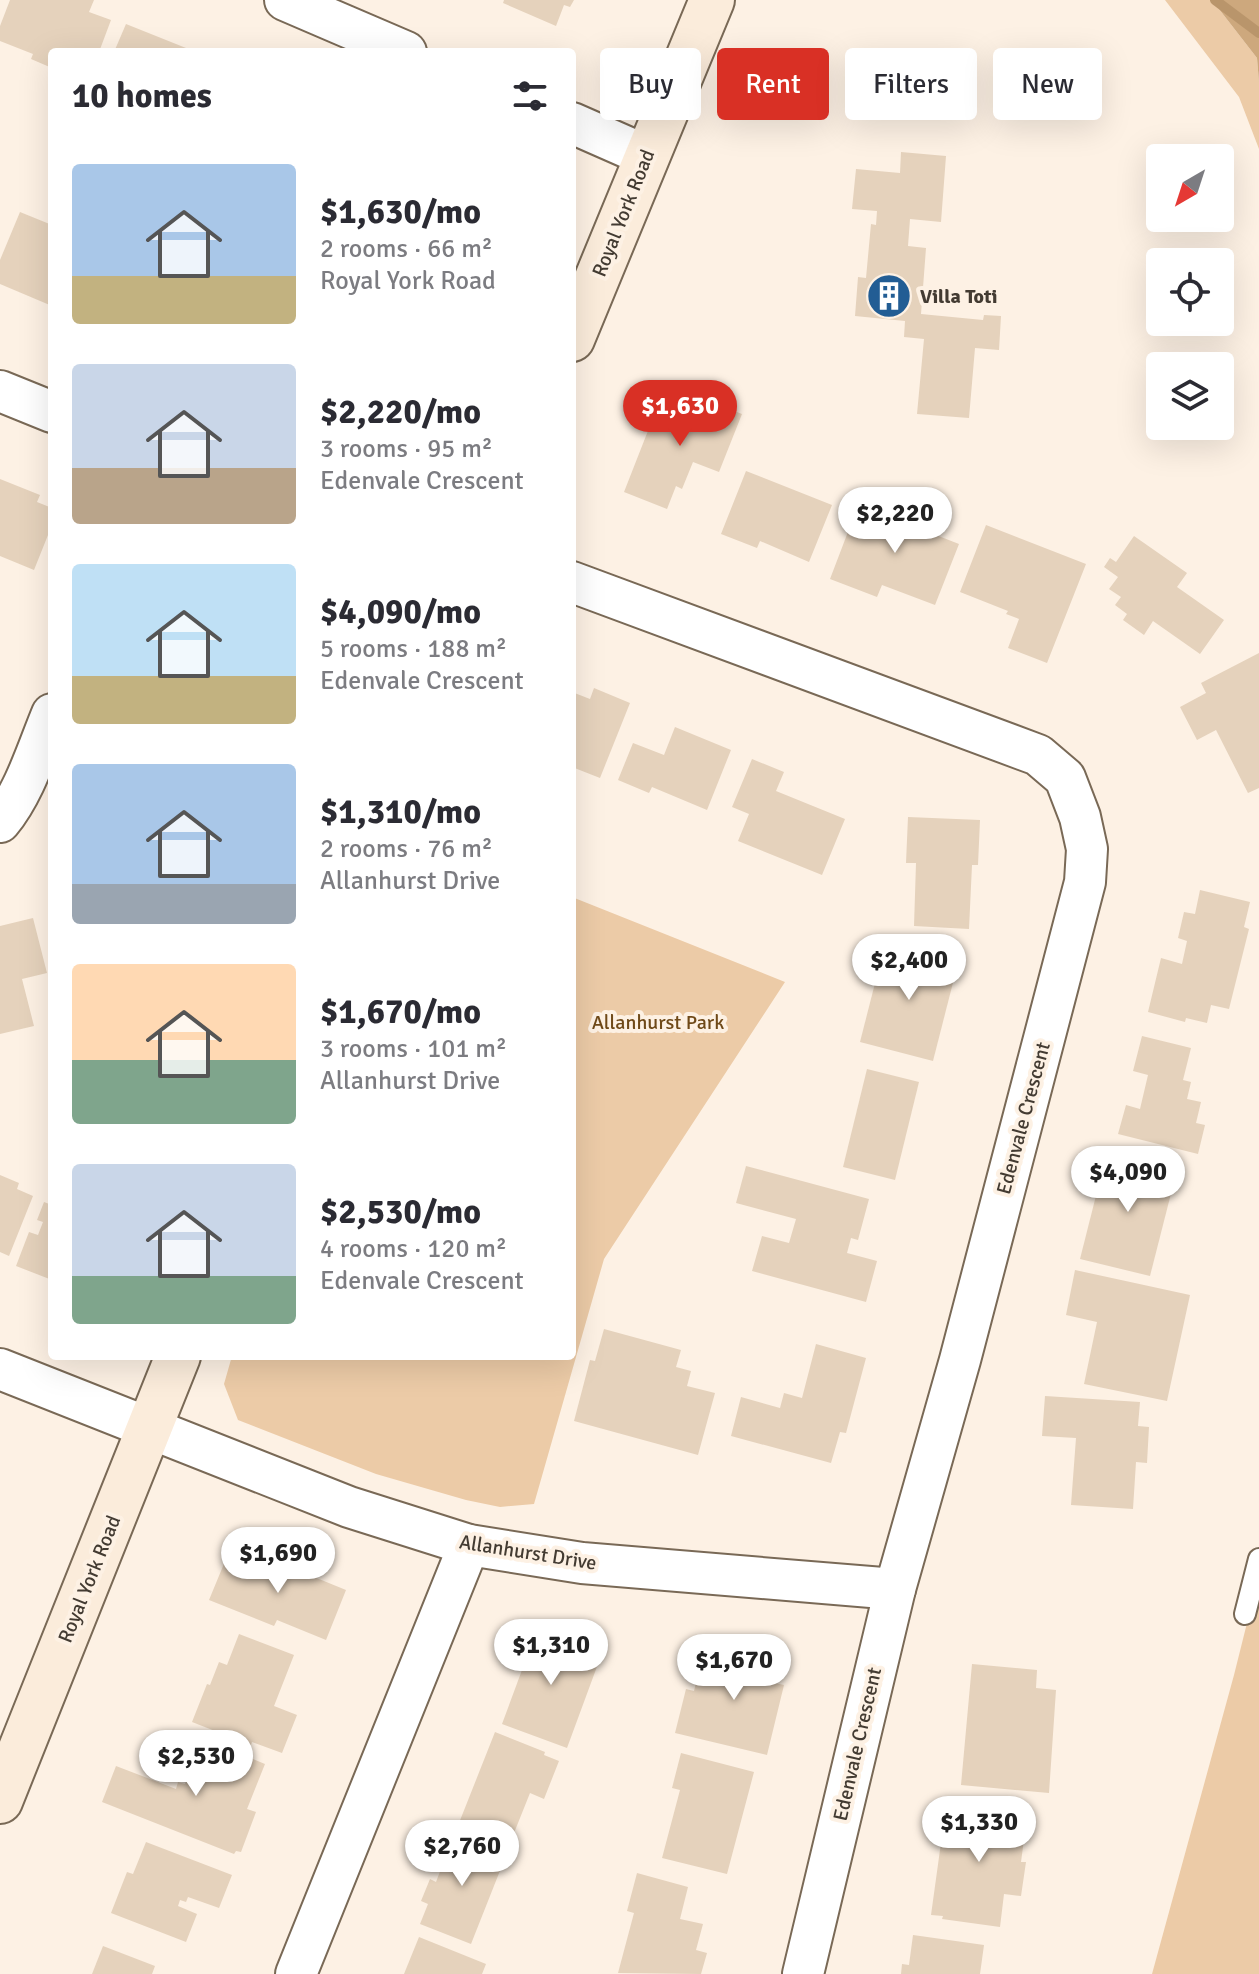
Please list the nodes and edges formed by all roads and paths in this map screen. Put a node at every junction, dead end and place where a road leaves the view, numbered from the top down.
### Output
1 (285, 0) edge
2 (712, 0) edge
3 (397, 48) edge
4 (576, 125) edge
5 (647, 156) junction
6 (576, 329) edge
7 (0, 391) edge
8 (48, 410) edge
9 (576, 583) edge
10 (48, 723) edge
11 (0, 822) edge
12 (176, 1360) edge
13 (0, 1369) edge
14 (149, 1428) junction
15 (469, 1545) junction
16 (1259, 1559) edge
17 (895, 1589) junction
18 (1245, 1614) dead end
19 (0, 1801) edge
20 (296, 1974) edge
21 (803, 1974) edge

1 - 3 street
2 - 5 main road, Royal York Road
4 - 5 street
5 - 6 main road, Royal York Road
7 - 8 street
9 - 17 street, Edenvale Crescent
10 - 11 street
12 - 14 main road, Royal York Road
13 - 14 street, Allanhurst Drive
14 - 15 street, Allanhurst Drive
14 - 19 main road, Royal York Road
15 - 17 street, Allanhurst Drive
15 - 20 street
16 - 18 lane
17 - 21 street, Edenvale Crescent

